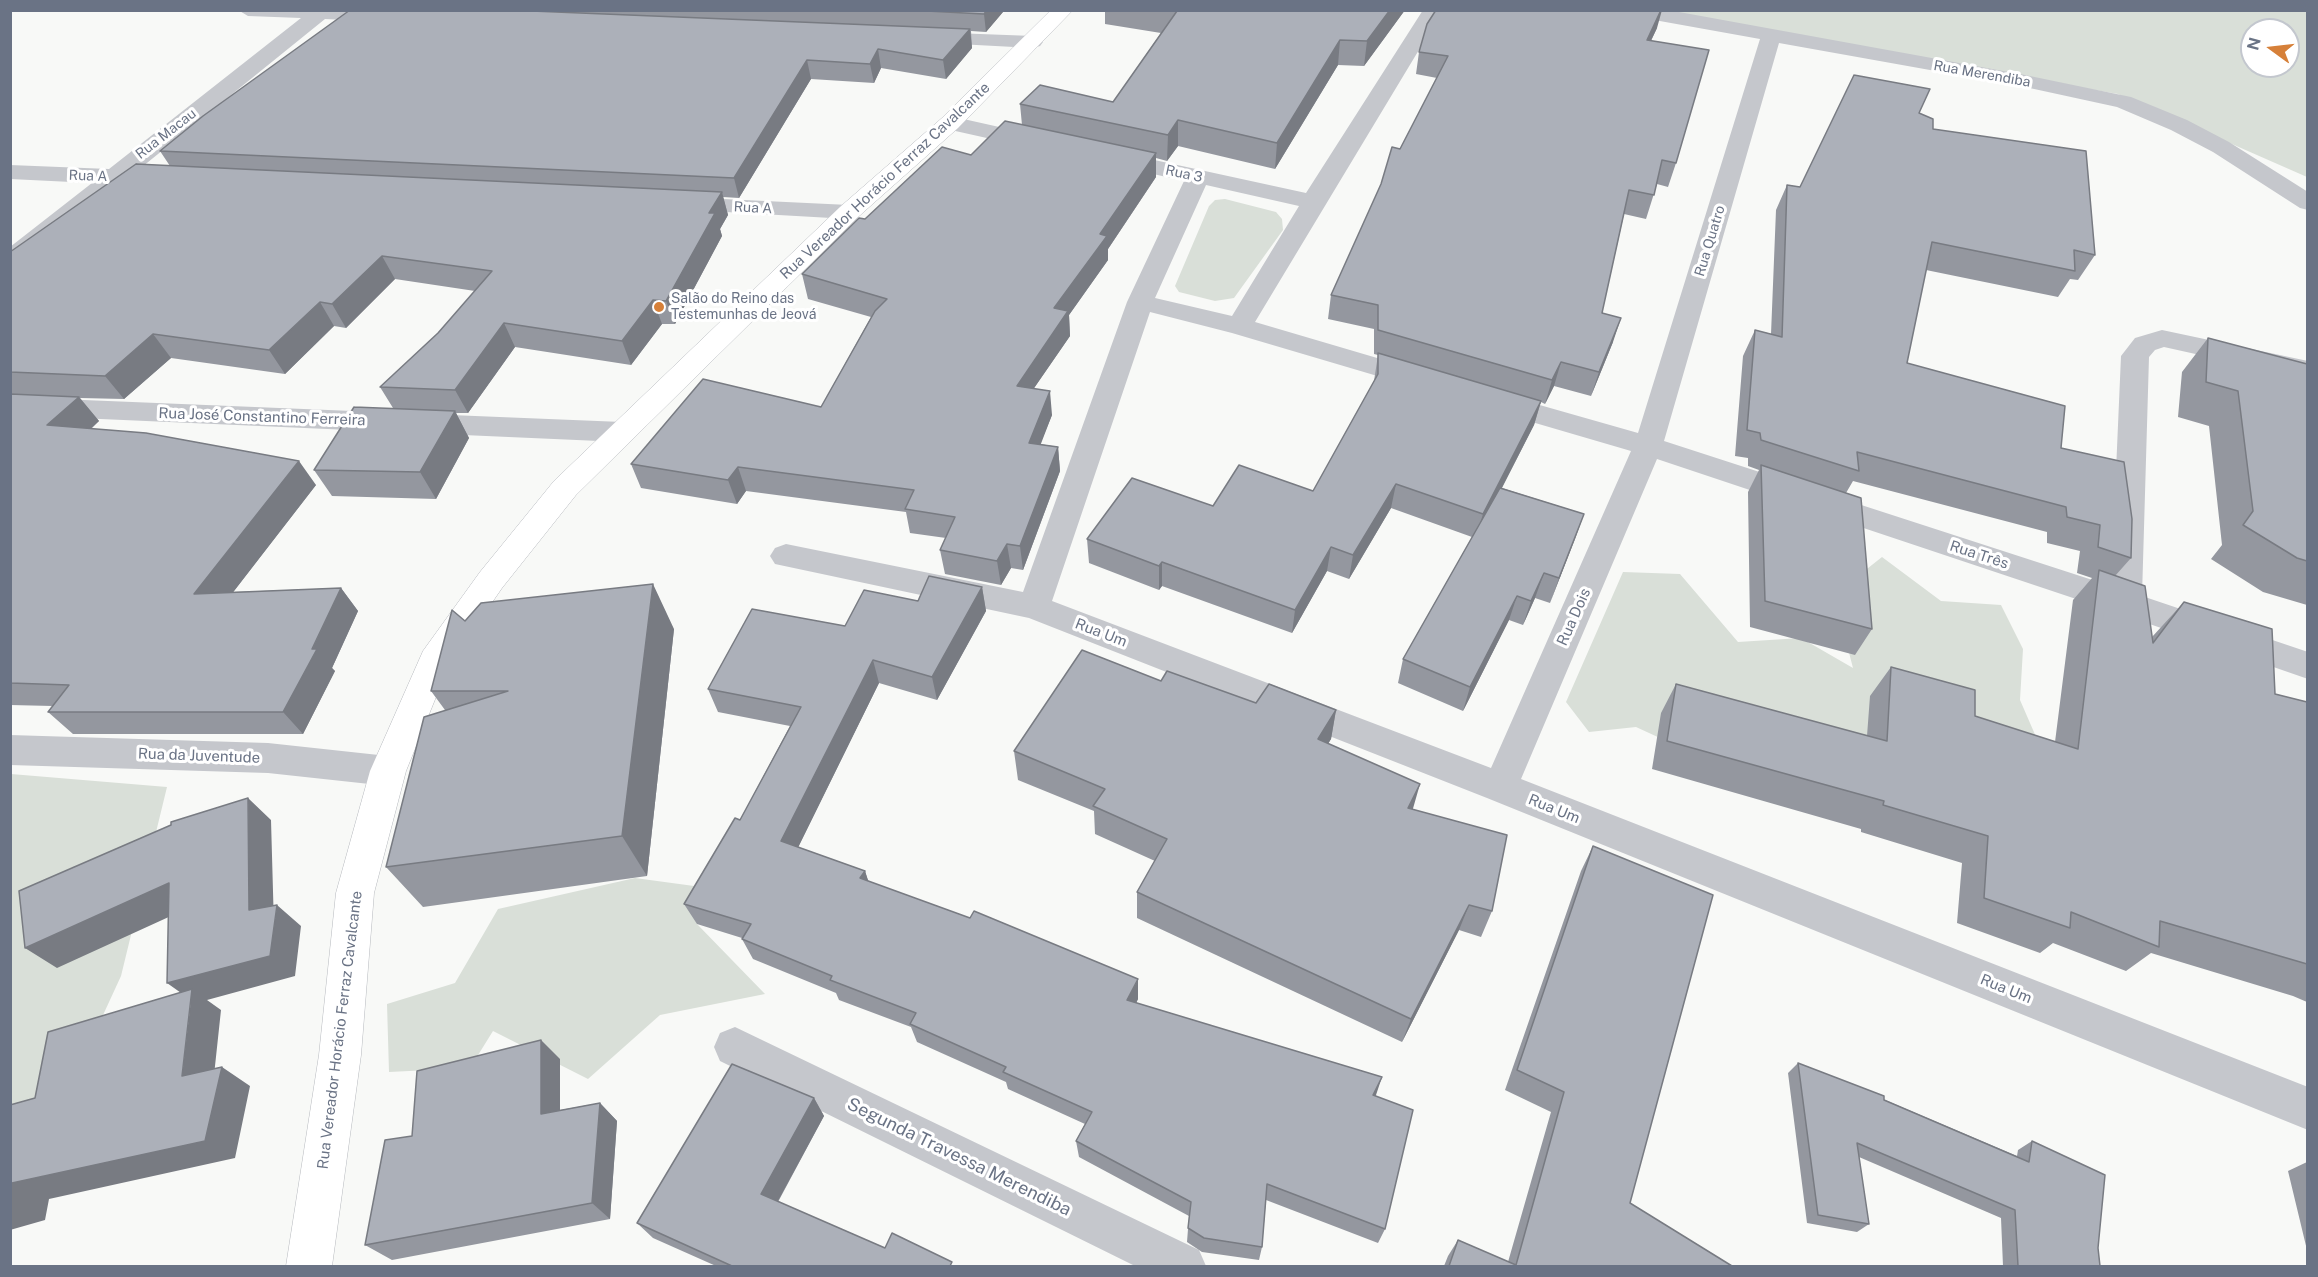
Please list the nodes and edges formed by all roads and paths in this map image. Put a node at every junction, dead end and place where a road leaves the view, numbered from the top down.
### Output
1 (248, 10) edge
2 (1063, 10) edge
3 (1433, 10) edge
4 (1632, 10) edge
5 (322, 12) edge
6 (416, 17) edge
7 (1771, 36) junction
8 (902, 37) edge
9 (1033, 42) junction
10 (950, 123) junction
11 (1062, 148) edge
12 (1096, 155) edge
13 (10, 172) edge
14 (113, 177) junction
15 (1198, 177) junction
16 (184, 180) edge
17 (1313, 202) junction
18 (660, 203) edge
19 (2307, 203) edge
20 (849, 212) junction
21 (10, 260) edge
22 (1140, 302) junction
23 (1239, 326) junction
24 (2307, 370) edge
25 (10, 406) edge
26 (622, 432) junction
27 (1648, 446) junction
28 (786, 556) dead end
29 (2126, 603) junction
30 (1034, 607) junction
31 (2307, 666) edge
32 (10, 750) edge
33 (388, 771) junction
34 (1500, 787) junction
35 (735, 1047) dead end
36 (2307, 1109) edge
37 (309, 1266) edge
38 (1183, 1266) edge

1 - 5 street
2 - 9 main road, Rua Vereador Horácio Ferraz Cavalcante
3 - 17 street
4 - 7 street, Rua Merendiba
5 - 6 street
5 - 14 street, Rua Macau
7 - 19 street, Rua Merendiba
7 - 27 street, Rua Quatro
8 - 9 street
9 - 10 main road, Rua Vereador Horácio Ferraz Cavalcante
10 - 11 street
10 - 20 main road, Rua Vereador Horácio Ferraz Cavalcante
12 - 15 street, Rua 3
13 - 14 street, Rua A
14 - 16 street, Rua A
14 - 21 street, Rua Macau
15 - 17 street, Rua 3
15 - 22 street
17 - 23 street
18 - 20 street, Rua A
20 - 26 main road, Rua Vereador Horácio Ferraz Cavalcante
22 - 23 street, Rua Três
22 - 30 street
23 - 27 street, Rua Três
24 - 29 street
25 - 26 street, Rua José Constantino Ferreira
26 - 33 main road, Rua Vereador Horácio Ferraz Cavalcante
27 - 29 street, Rua Três
27 - 34 street, Rua Dois
28 - 30 street, Rua Um
29 - 31 street, Rua Três
30 - 34 street, Rua Um
32 - 33 street, Rua da Juventude
33 - 37 main road, Rua Vereador Horácio Ferraz Cavalcante
34 - 36 street, Rua Um
35 - 38 street, Segunda Travessa Merendiba

